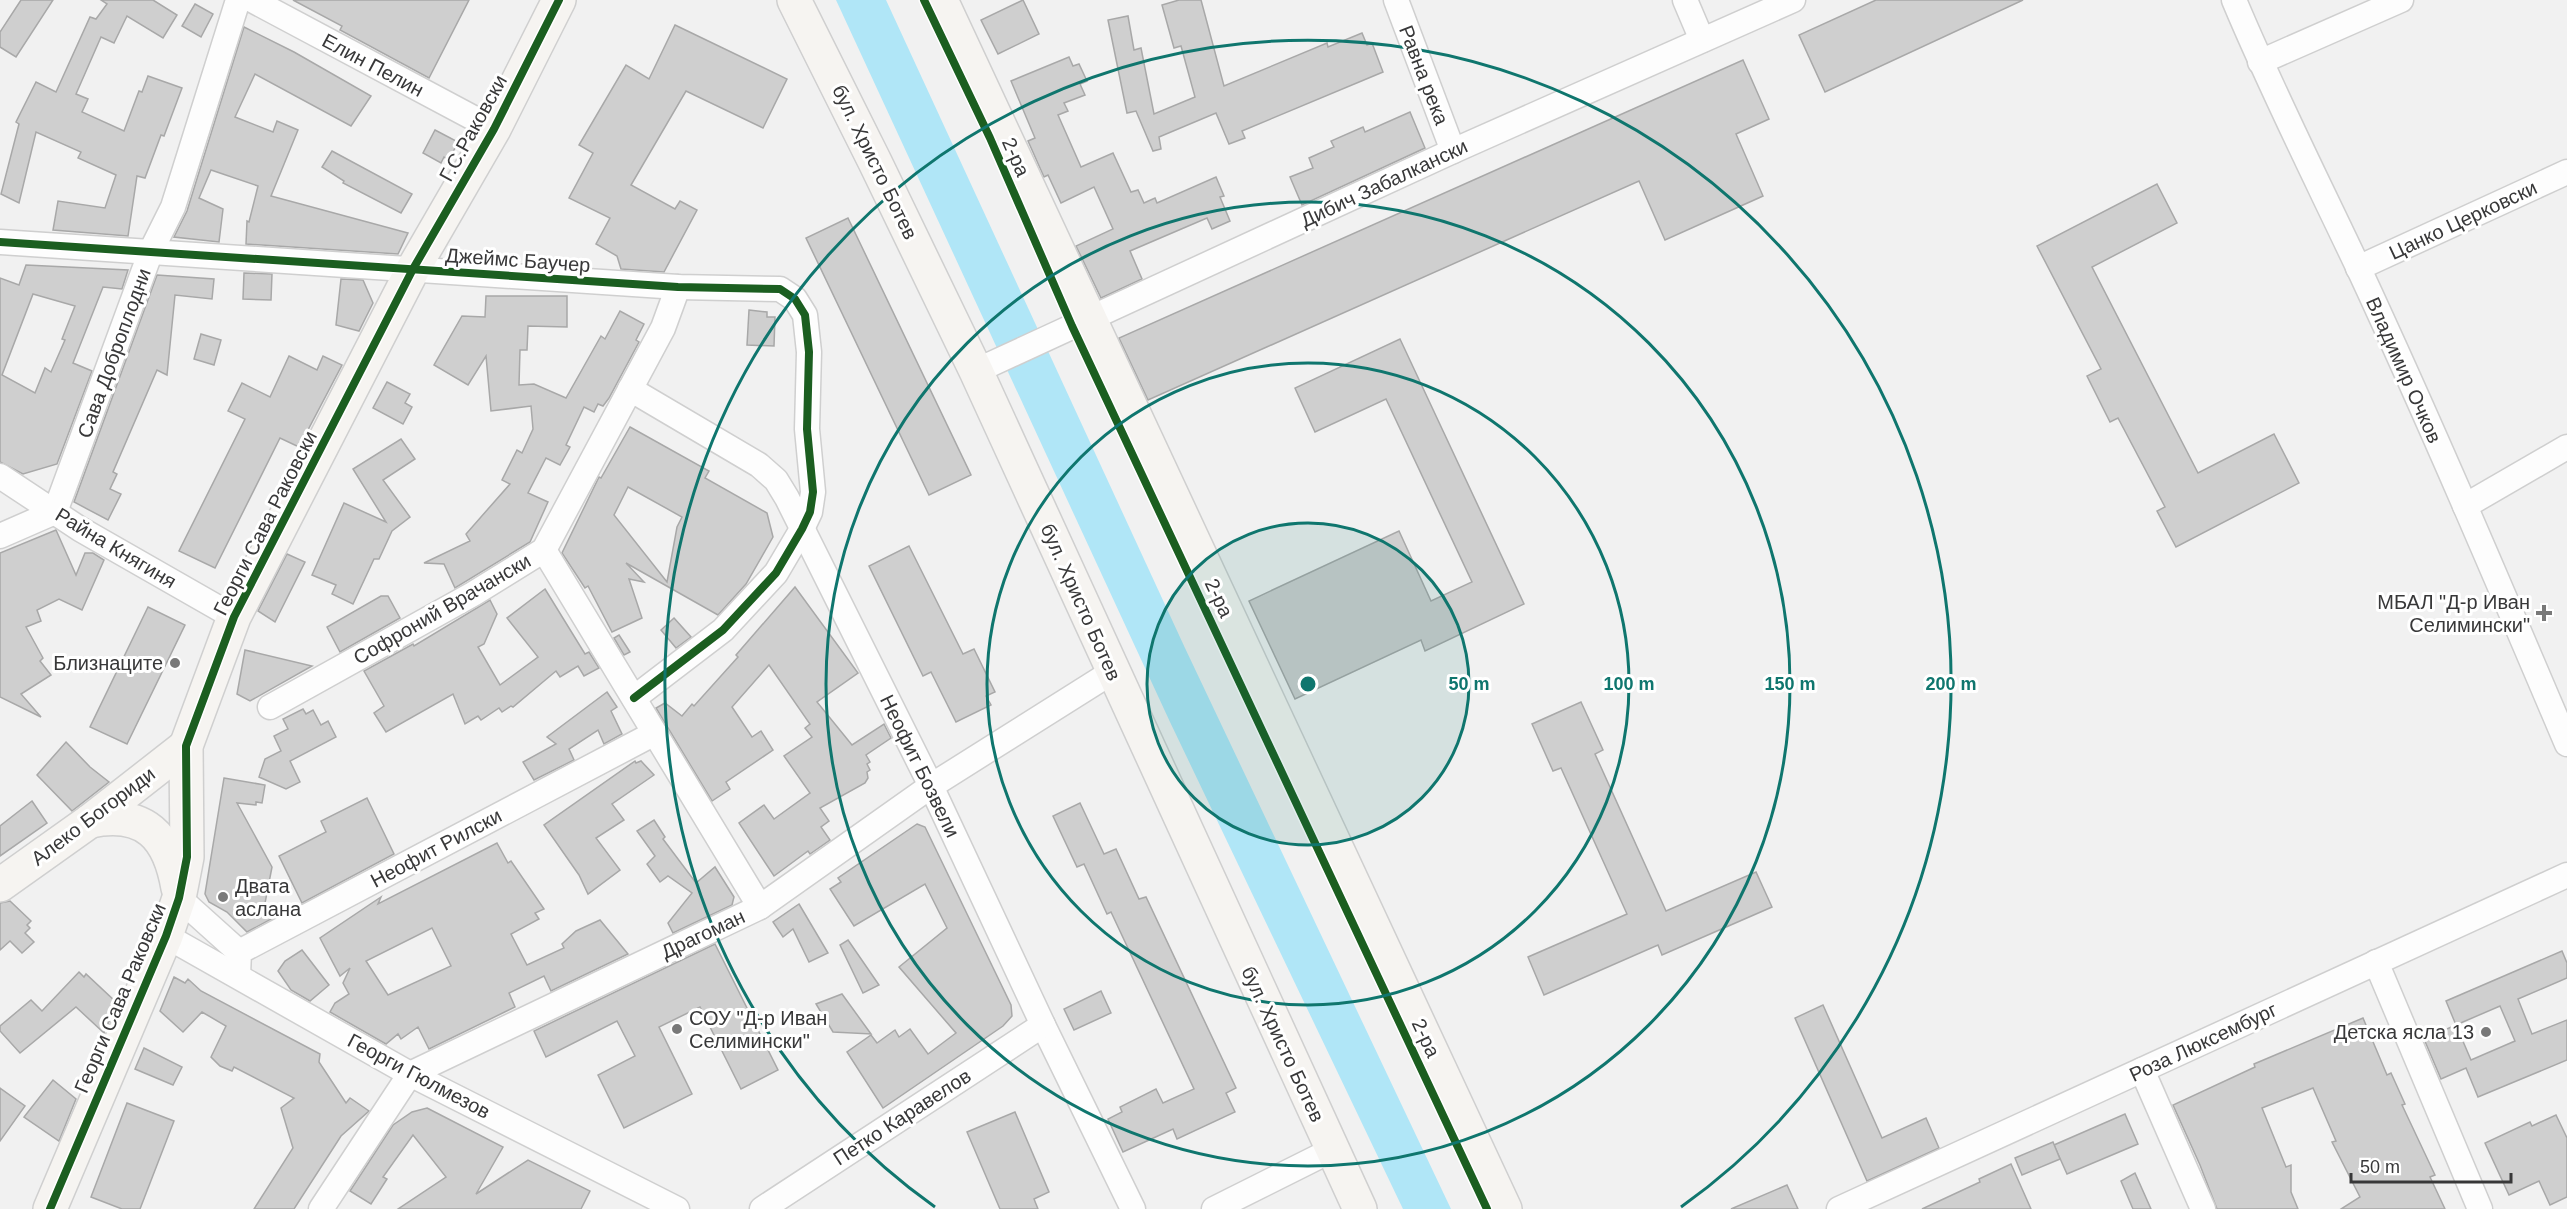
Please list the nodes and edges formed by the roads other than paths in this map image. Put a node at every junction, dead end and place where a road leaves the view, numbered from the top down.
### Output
1 (238, 0) edge
2 (252, 0) edge
3 (558, 0) edge
4 (794, 0) edge
5 (941, 0) edge
6 (1395, 0) edge
7 (1685, 0) edge
8 (1793, 0) edge
9 (2234, 0) edge
10 (2401, 0) edge
11 (1702, 40) junction
12 (2260, 62) junction
13 (494, 129) junction
14 (1453, 151) junction
15 (2567, 172) edge
16 (0, 242) edge
17 (151, 250) junction
18 (2358, 268) junction
19 (413, 269) junction
20 (678, 287) junction
21 (1088, 319) junction
22 (976, 371) junction
23 (630, 389) junction
24 (2567, 447) edge
25 (0, 476) edge
26 (2465, 506) junction
27 (55, 512) junction
28 (802, 529) junction
29 (0, 536) edge
30 (543, 550) junction
31 (234, 617) junction
32 (1112, 672) junction
33 (634, 698) junction
34 (270, 707) dead end
35 (654, 734) junction
36 (2567, 744) edge
37 (186, 746) junction
38 (931, 786) junction
39 (90, 821) junction
40 (2567, 874) edge
41 (0, 885) edge
42 (179, 898) junction
43 (760, 907) junction
44 (166, 936) junction
45 (2376, 962) junction
46 (239, 964) junction
47 (1042, 1025) junction
48 (2142, 1070) junction
49 (410, 1074) junction
50 (1332, 1150) junction
51 (50, 1209) edge
52 (321, 1209) edge
53 (677, 1209) edge
54 (762, 1209) edge
55 (1133, 1209) edge
56 (1214, 1209) edge
57 (1360, 1209) edge
58 (1505, 1209) edge
59 (1839, 1209) edge
60 (2203, 1209) edge
61 (2480, 1209) edge

1 - 17 street, Сава Доброплодни
2 - 13 street, Елин Пелин
3 - 13 main road, Г.С.Раковски
4 - 22 main road, бул. Христо Ботев
5 - 21 main road
6 - 14 street, Равна река
7 - 11 street
8 - 11 street, Дибич Забалкански
9 - 12 street, Владимир Очков
10 - 12 street
11 - 14 street, Дибич Забалкански
12 - 18 street, Владимир Очков
13 - 19 main road, Г.С.Раковски
14 - 21 street, Дибич Забалкански
15 - 18 street, Цанко Церковски
16 - 17 street, Джеймс Баучер
17 - 19 street, Джеймс Баучер
17 - 27 street, Сава Доброплодни
18 - 26 street, Владимир Очков
19 - 20 street, Джеймс Баучер
19 - 31 main road, Георги Сава Раковски
20 - 23 street, Софроний Врачански
20 - 28 street, Джеймс Баучер
21 - 22 street, Дибич Забалкански
21 - 58 main road
22 - 32 main road, бул. Христо Ботев
23 - 28 street, Неофит Бозвели
23 - 30 street, Софроний Врачански
24 - 26 street
25 - 27 street, Райна Княгиня
26 - 36 street, Владимир Очков
27 - 29 street
27 - 31 street, Райна Княгиня
28 - 33 street
28 - 38 street, Неофит Бозвели
30 - 33 street
30 - 34 street, Софроний Врачански
31 - 37 main road, Георги Сава Раковски
32 - 38 street, Драгоман
32 - 50 main road, бул. Христо Ботев
33 - 35 street
35 - 43 street
35 - 46 street, Неофит Рилски
37 - 39 main road, Алеко Богориди
37 - 42 main road, Георги Сава Раковски
38 - 43 street, Драгоман
38 - 47 street, Неофит Бозвели
39 - 41 main road, Алеко Богориди
39 - 42 main road
40 - 45 street, Роза Люксембург
42 - 44 main road, Георги Сава Раковски
42 - 46 street
43 - 49 street, Драгоман
44 - 46 street, Георги Гюлмезов
44 - 51 main road, Георги Сава Раковски
45 - 48 street, Роза Люксембург
45 - 61 street
46 - 49 street, Георги Гюлмезов
47 - 54 street, Петко Каравелов
47 - 55 street, Неофит Бозвели
48 - 59 street, Роза Люксембург
48 - 60 street
49 - 52 street
49 - 53 street, Георги Гюлмезов
50 - 56 street
50 - 57 main road, бул. Христо Ботев

